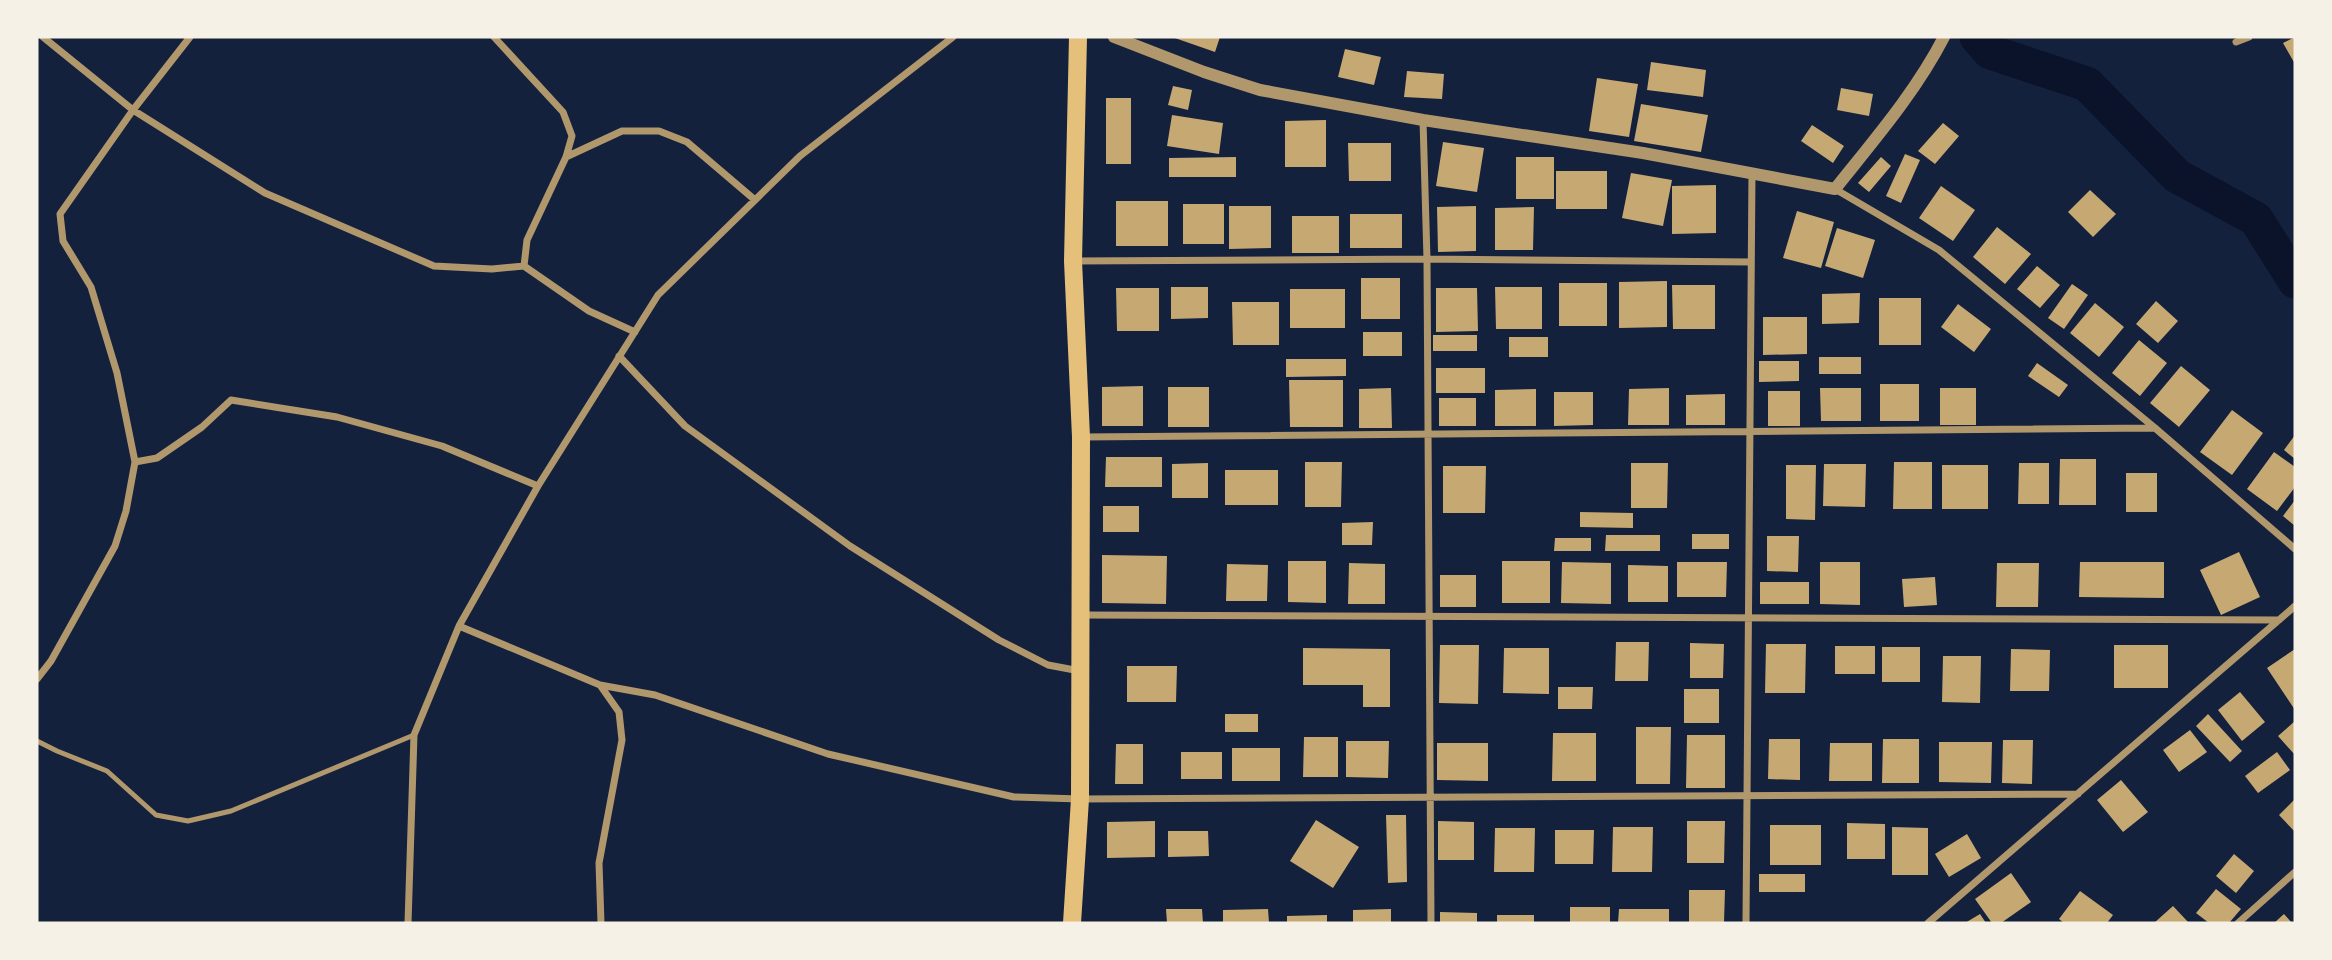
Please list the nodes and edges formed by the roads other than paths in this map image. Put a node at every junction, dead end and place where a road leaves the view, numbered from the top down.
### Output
1 (43, 37) edge
2 (190, 37) edge
3 (494, 37) edge
4 (953, 37) edge
5 (1078, 37) edge
6 (1114, 37) edge
7 (2249, 37) edge
8 (1943, 38) edge
9 (2236, 42) dead end
10 (133, 110) junction
11 (1423, 120) junction
12 (566, 157) junction
13 (1752, 173) junction
14 (1835, 189) junction
15 (755, 200) junction
16 (1427, 259) junction
17 (1073, 261) junction
18 (1751, 262) junction
19 (524, 267) junction
20 (635, 332) junction
21 (620, 356) junction
22 (2155, 428) junction
23 (1750, 431) junction
24 (1428, 434) junction
25 (1081, 437) junction
26 (135, 462) junction
27 (538, 486) junction
28 (2295, 549) edge
29 (2295, 606) edge
30 (1080, 615) junction
31 (1429, 616) junction
32 (1748, 617) junction
33 (2279, 620) junction
34 (459, 626) junction
35 (1080, 671) junction
36 (37, 679) edge
37 (600, 685) junction
38 (414, 734) junction
39 (37, 741) edge
40 (2078, 794) junction
41 (1747, 796) junction
42 (1430, 797) junction
43 (1080, 799) junction
44 (2295, 872) edge
45 (408, 923) edge
46 (601, 923) edge
47 (1072, 923) edge
48 (1431, 923) edge
49 (1746, 923) edge
50 (1928, 923) edge
51 (2238, 923) edge

1 - 10 street
2 - 10 street
3 - 12 street
4 - 15 street
5 - 17 main road
6 - 11 street
7 - 9 street
8 - 14 street
10 - 19 street
10 - 26 street
11 - 13 street
11 - 16 street
12 - 15 street
12 - 19 street
13 - 14 street
13 - 18 street
14 - 22 street
15 - 20 street
16 - 17 street
16 - 18 street
16 - 24 street
17 - 25 main road
18 - 23 street
19 - 20 street
20 - 21 street
21 - 27 street
21 - 35 street
22 - 23 street
22 - 28 street
23 - 24 street
23 - 32 street
24 - 25 street
24 - 31 street
25 - 30 main road
26 - 27 street
26 - 36 street
27 - 34 street
29 - 33 street
30 - 31 street
30 - 35 main road
31 - 32 street
31 - 42 street
32 - 33 street
32 - 41 street
33 - 40 street
34 - 37 street
34 - 38 street
35 - 43 main road
37 - 43 street
37 - 46 street
38 - 39 lane
38 - 45 street
40 - 41 street
40 - 50 street
41 - 42 street
41 - 49 street
42 - 43 street
42 - 48 street
43 - 47 main road
44 - 51 street

